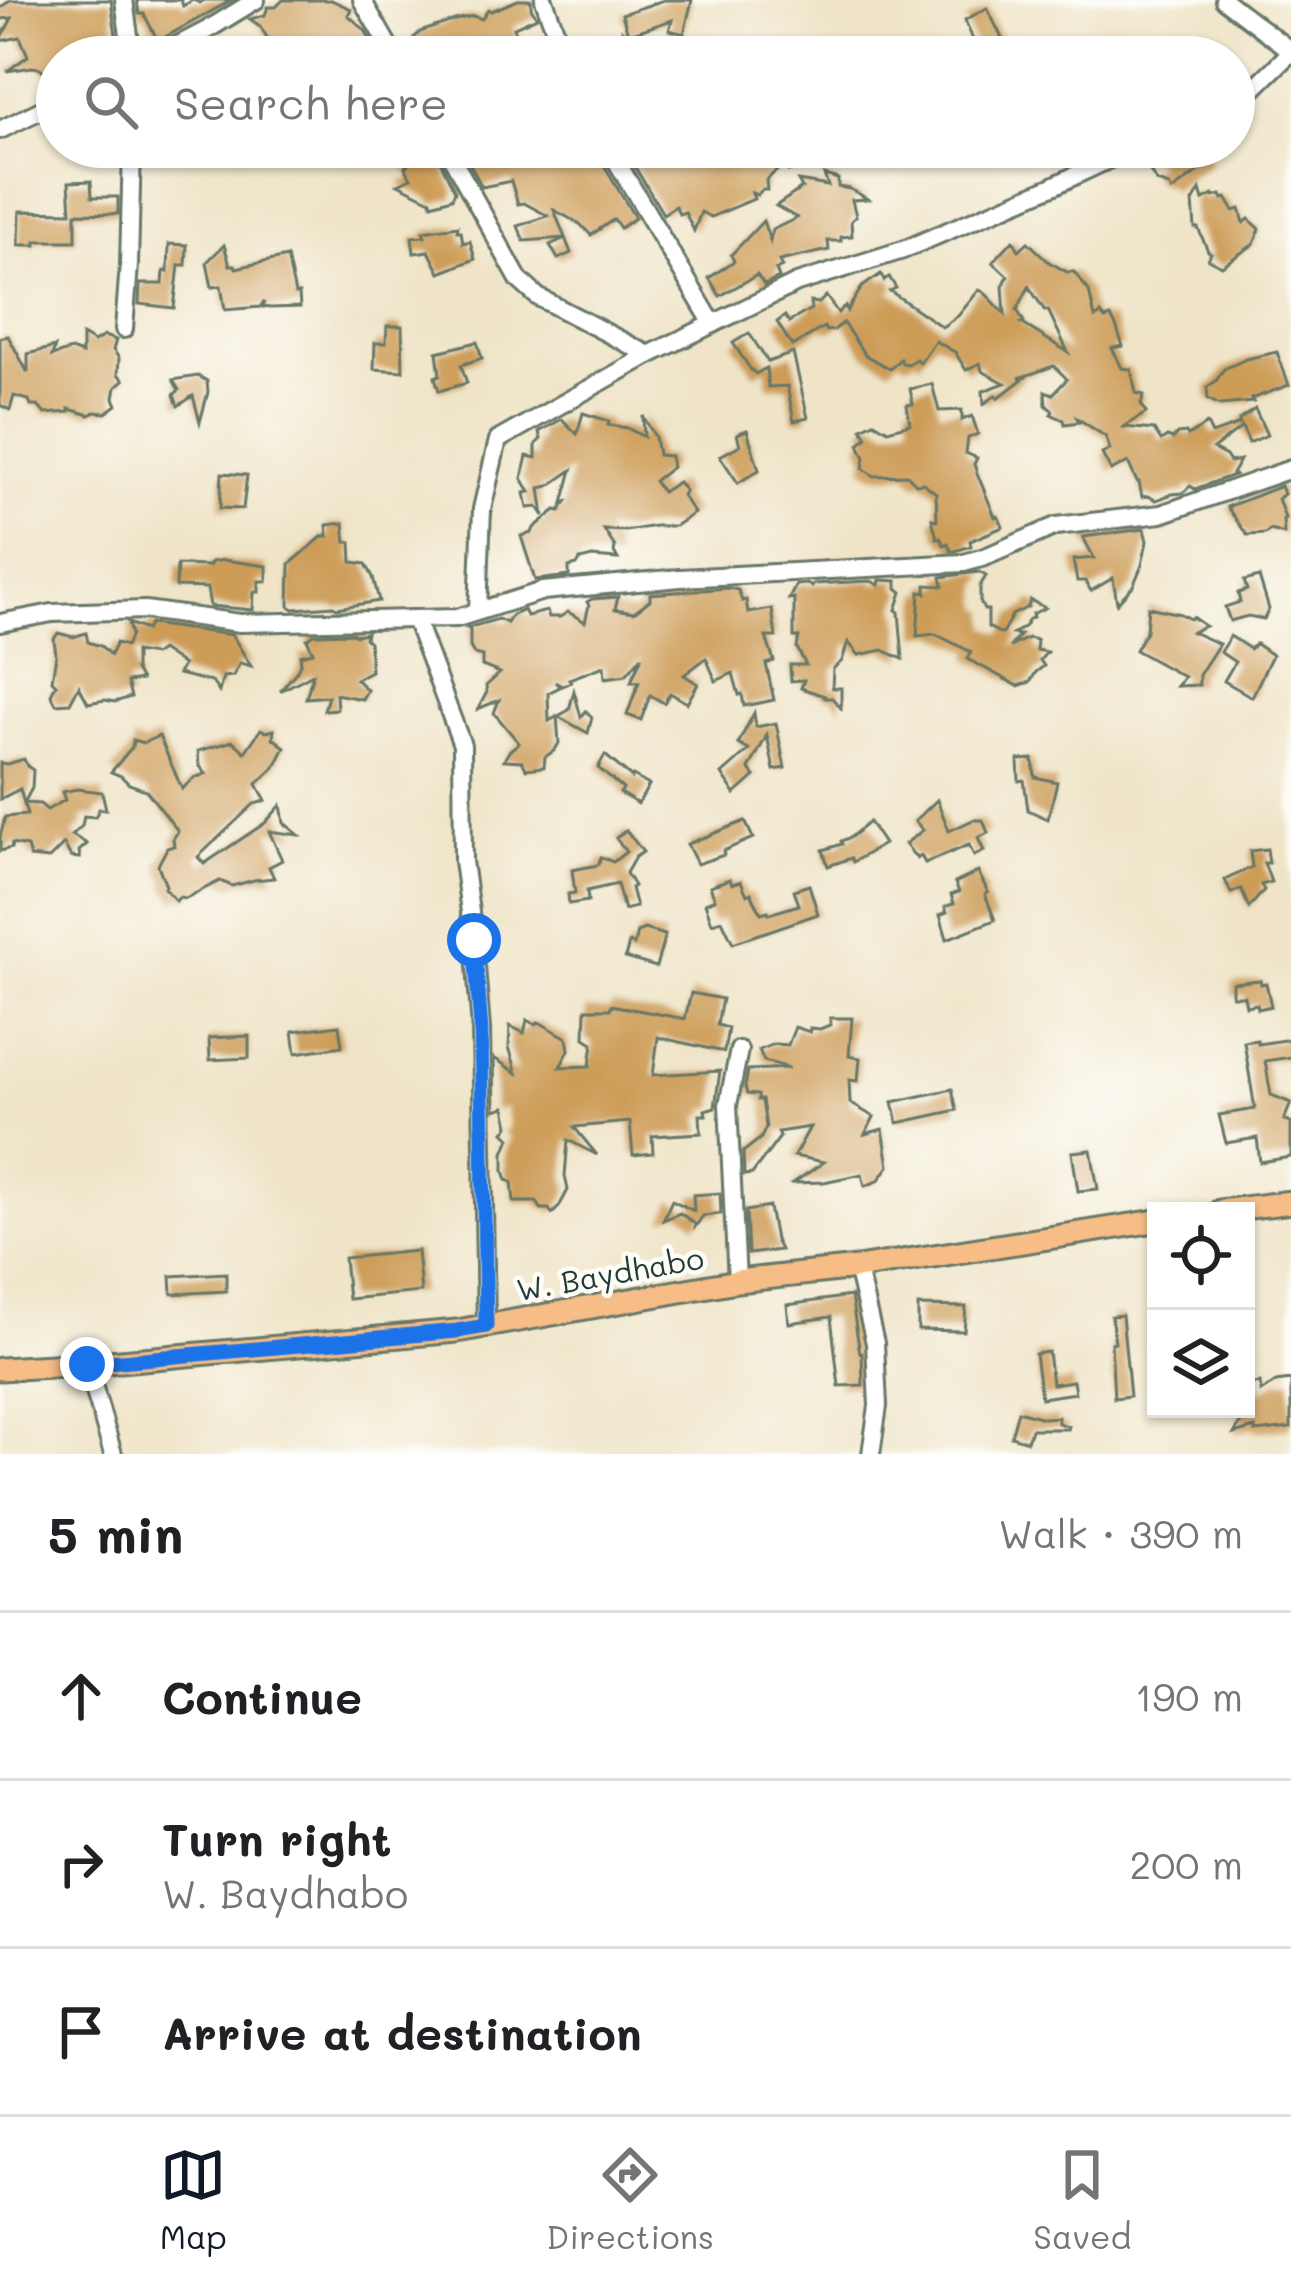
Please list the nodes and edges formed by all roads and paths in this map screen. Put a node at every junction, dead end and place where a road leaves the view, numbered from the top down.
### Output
1 (124, 0) edge
2 (256, 0) edge
3 (362, 0) edge
4 (544, 0) edge
5 (1224, 0) edge
6 (129, 36) edge
7 (195, 36) edge
8 (383, 36) edge
9 (557, 36) edge
10 (1291, 52) edge
11 (1255, 87) edge
12 (36, 112) edge
13 (0, 130) edge
14 (131, 168) edge
15 (458, 168) edge
16 (620, 168) edge
17 (1091, 168) edge
18 (713, 324) junction
19 (124, 329) dead end
20 (649, 355) junction
21 (1291, 469) edge
22 (478, 611) junction
23 (415, 619) junction
24 (0, 623) edge
25 (739, 1050) dead end
26 (1291, 1202) edge
27 (1255, 1207) edge
28 (1147, 1222) edge
29 (857, 1268) junction
30 (737, 1281) junction
31 (486, 1326) junction
32 (87, 1364) junction
33 (0, 1369) edge
34 (112, 1454) edge
35 (872, 1454) edge

1 - 6 street
2 - 7 street
3 - 8 street
4 - 9 street
5 - 10 street
10 - 11 street
12 - 13 street
14 - 19 street
15 - 20 street
16 - 18 street
17 - 18 street
18 - 20 street
20 - 22 street
21 - 22 street
22 - 23 street
23 - 24 street
23 - 31 street
25 - 30 street
26 - 27 main road
28 - 29 main road, W. Baydhabo
29 - 30 main road, W. Baydhabo
29 - 35 street
30 - 31 main road, W. Baydhabo
31 - 32 main road, W. Baydhabo
32 - 33 main road, W. Baydhabo
32 - 34 street

